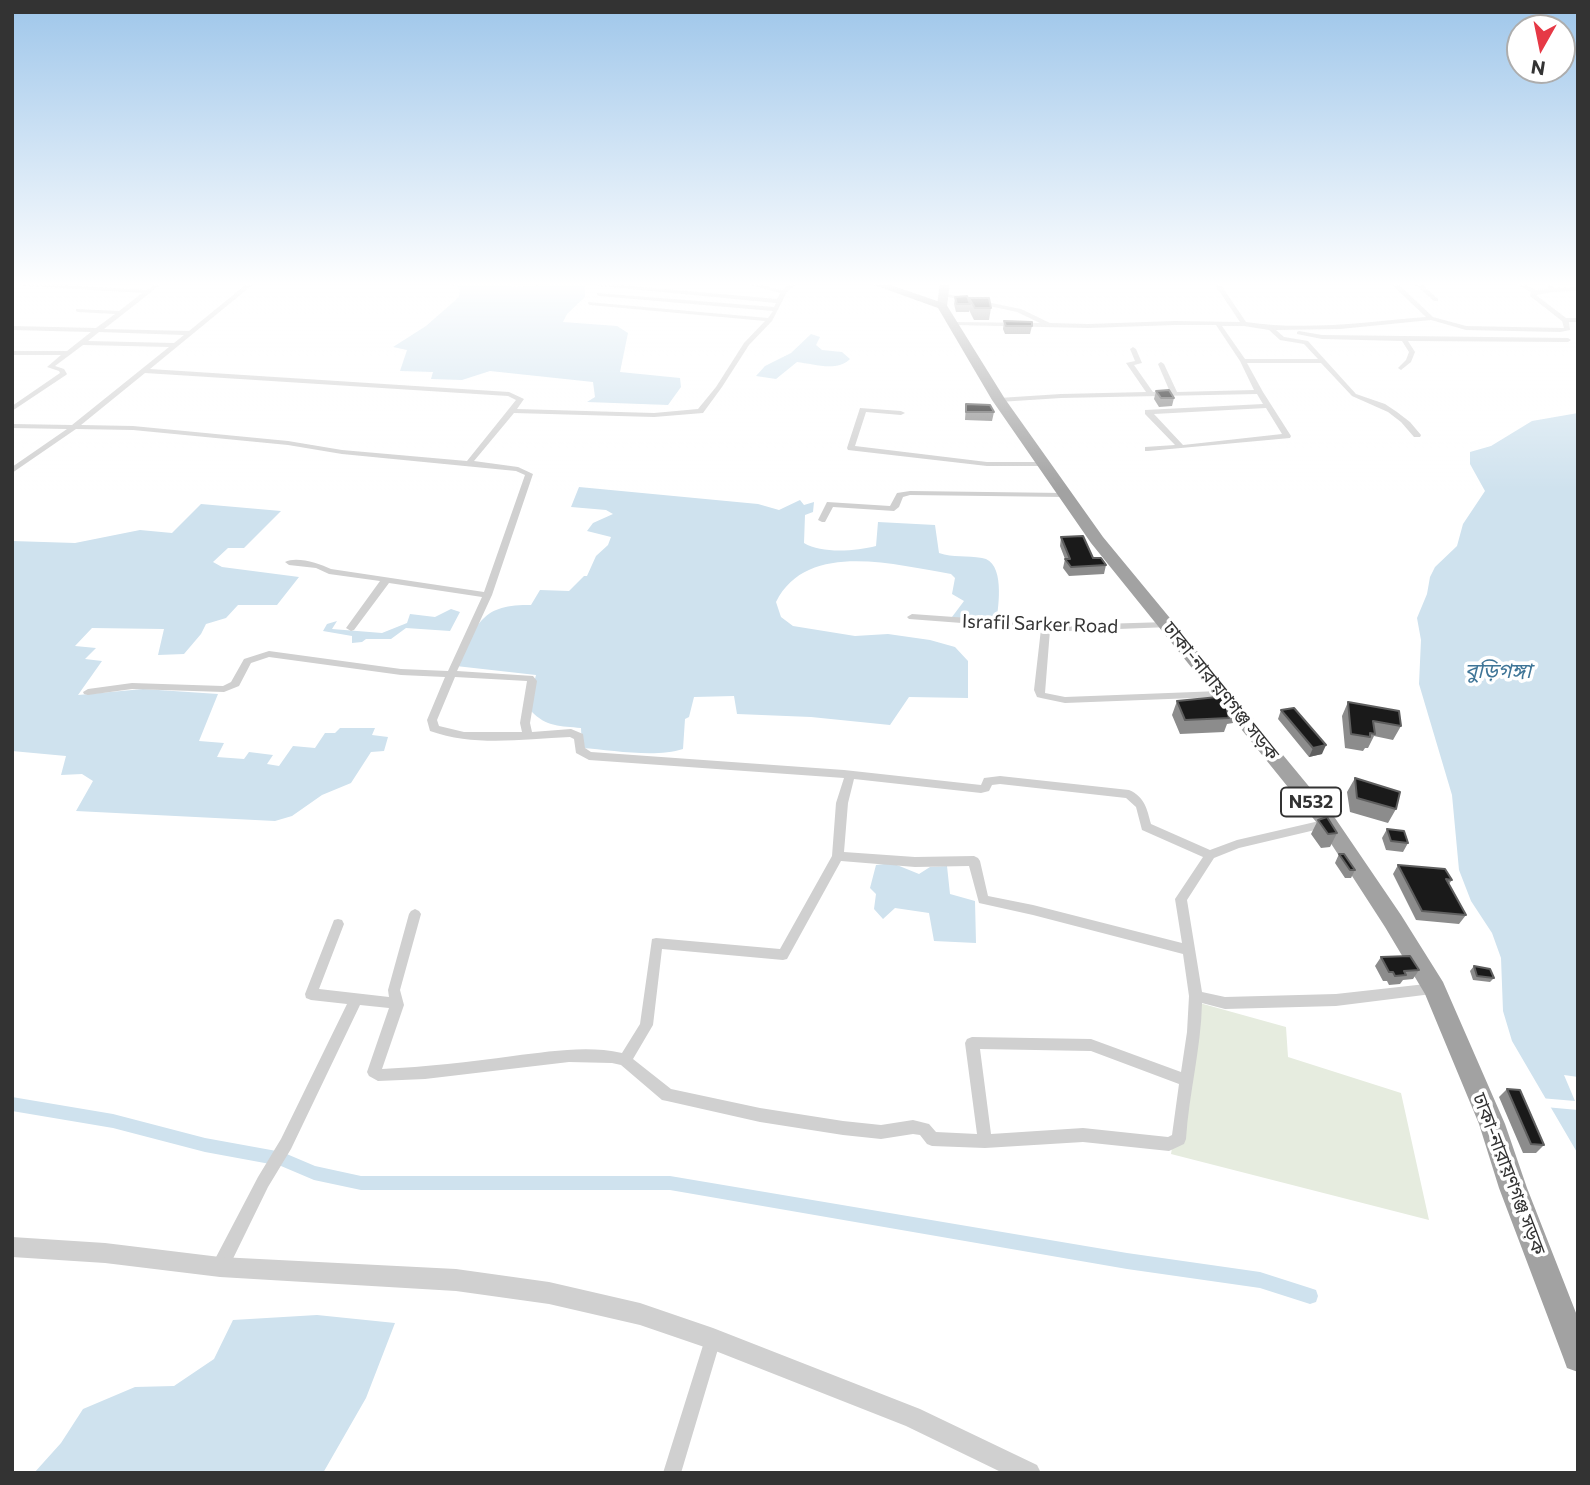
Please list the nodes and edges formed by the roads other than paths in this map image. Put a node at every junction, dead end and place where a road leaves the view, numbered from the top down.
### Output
1 (168, 351) edge
2 (742, 351) edge
3 (971, 351) edge
4 (1134, 351) edge
5 (1236, 351) edge
6 (1314, 351) edge
7 (1412, 351) edge
8 (12, 353) edge
9 (69, 353) joint
10 (1243, 361) junction
11 (1323, 361) junction
12 (1161, 364) dead end
13 (1401, 368) dead end
14 (145, 371) junction
15 (1259, 392) junction
16 (1174, 393) junction
17 (1151, 394) junction
18 (1136, 395) junction
19 (999, 400) junction
20 (1267, 406) junction
21 (12, 409) edge
22 (512, 411) junction
23 (1149, 412) junction
24 (901, 413) dead end
25 (12, 426) edge
26 (73, 428) junction
27 (1417, 435) dead end
28 (1181, 447) junction
29 (1148, 449) dead end
30 (469, 463) junction
31 (1043, 464) junction
32 (12, 471) edge
33 (1065, 495) junction
34 (822, 520) dead end
35 (289, 562) dead end
36 (386, 580) junction
37 (487, 595) junction
38 (912, 617) dead end
39 (1167, 625) junction
40 (1046, 627) junction
41 (351, 628) dead end
42 (451, 674) junction
43 (88, 692) dead end
44 (1220, 694) junction
45 (527, 734) junction
46 (850, 775) junction
47 (1328, 823) junction
48 (1210, 855) junction
49 (838, 856) junction
50 (415, 914) dead end
51 (338, 924) dead end
52 (1187, 950) junction
53 (1435, 989) junction
54 (1196, 996) junction
55 (356, 999) junction
56 (396, 1003) junction
57 (625, 1060) junction
58 (1186, 1080) junction
59 (985, 1141) junction
60 (12, 1247) edge
61 (220, 1267) junction
62 (713, 1339) junction
63 (1578, 1357) edge
64 (673, 1473) edge
65 (1029, 1473) edge

1 - 14 street
2 - 22 street
3 - 19 highway, ঢাকা-নারায়ণগঞ্জ সড়ক / N532
4 - 17 street
5 - 10 street
6 - 11 street
7 - 13 street
8 - 9 street
9 - 21 street
10 - 11 street
10 - 15 street
11 - 27 street
12 - 16 street
14 - 22 street
14 - 26 street
15 - 16 street
15 - 20 street
16 - 17 street
17 - 18 street
18 - 19 street
18 - 23 street
19 - 31 highway, ঢাকা-নারায়ণগঞ্জ সড়ক / N532
20 - 23 street
20 - 28 street
22 - 30 street
23 - 28 street
24 - 31 street
25 - 26 street
26 - 30 street
26 - 32 street
28 - 29 street
30 - 37 street
31 - 33 highway, ঢাকা-নারায়ণগঞ্জ সড়ক / N532
33 - 34 street
33 - 39 highway, ঢাকা-নারায়ণগঞ্জ সড়ক / N532
35 - 36 street
36 - 37 street
36 - 41 street
37 - 42 street
38 - 40 street, Israfil Sarker Road
39 - 40 street, Israfil Sarker Road
39 - 44 highway, ঢাকা-নারায়ণগঞ্জ সড়ক / N532
40 - 44 street
42 - 43 street
42 - 45 street
42 - 45 street
44 - 47 highway, ঢাকা-নারায়ণগঞ্জ সড়ক / N532
45 - 46 street
46 - 48 street
46 - 49 street
47 - 48 street
47 - 53 highway, ঢাকা-নারায়ণগঞ্জ সড়ক / N532
48 - 52 street
49 - 52 street
49 - 57 street
50 - 56 street
51 - 55 street
52 - 54 street
53 - 54 street
53 - 63 highway, ঢাকা-নারায়ণগঞ্জ সড়ক / N532
54 - 58 street
55 - 56 street
55 - 61 street
56 - 57 street
57 - 59 street
58 - 59 street
58 - 59 street
60 - 61 street
61 - 62 street
62 - 64 street
62 - 65 street

